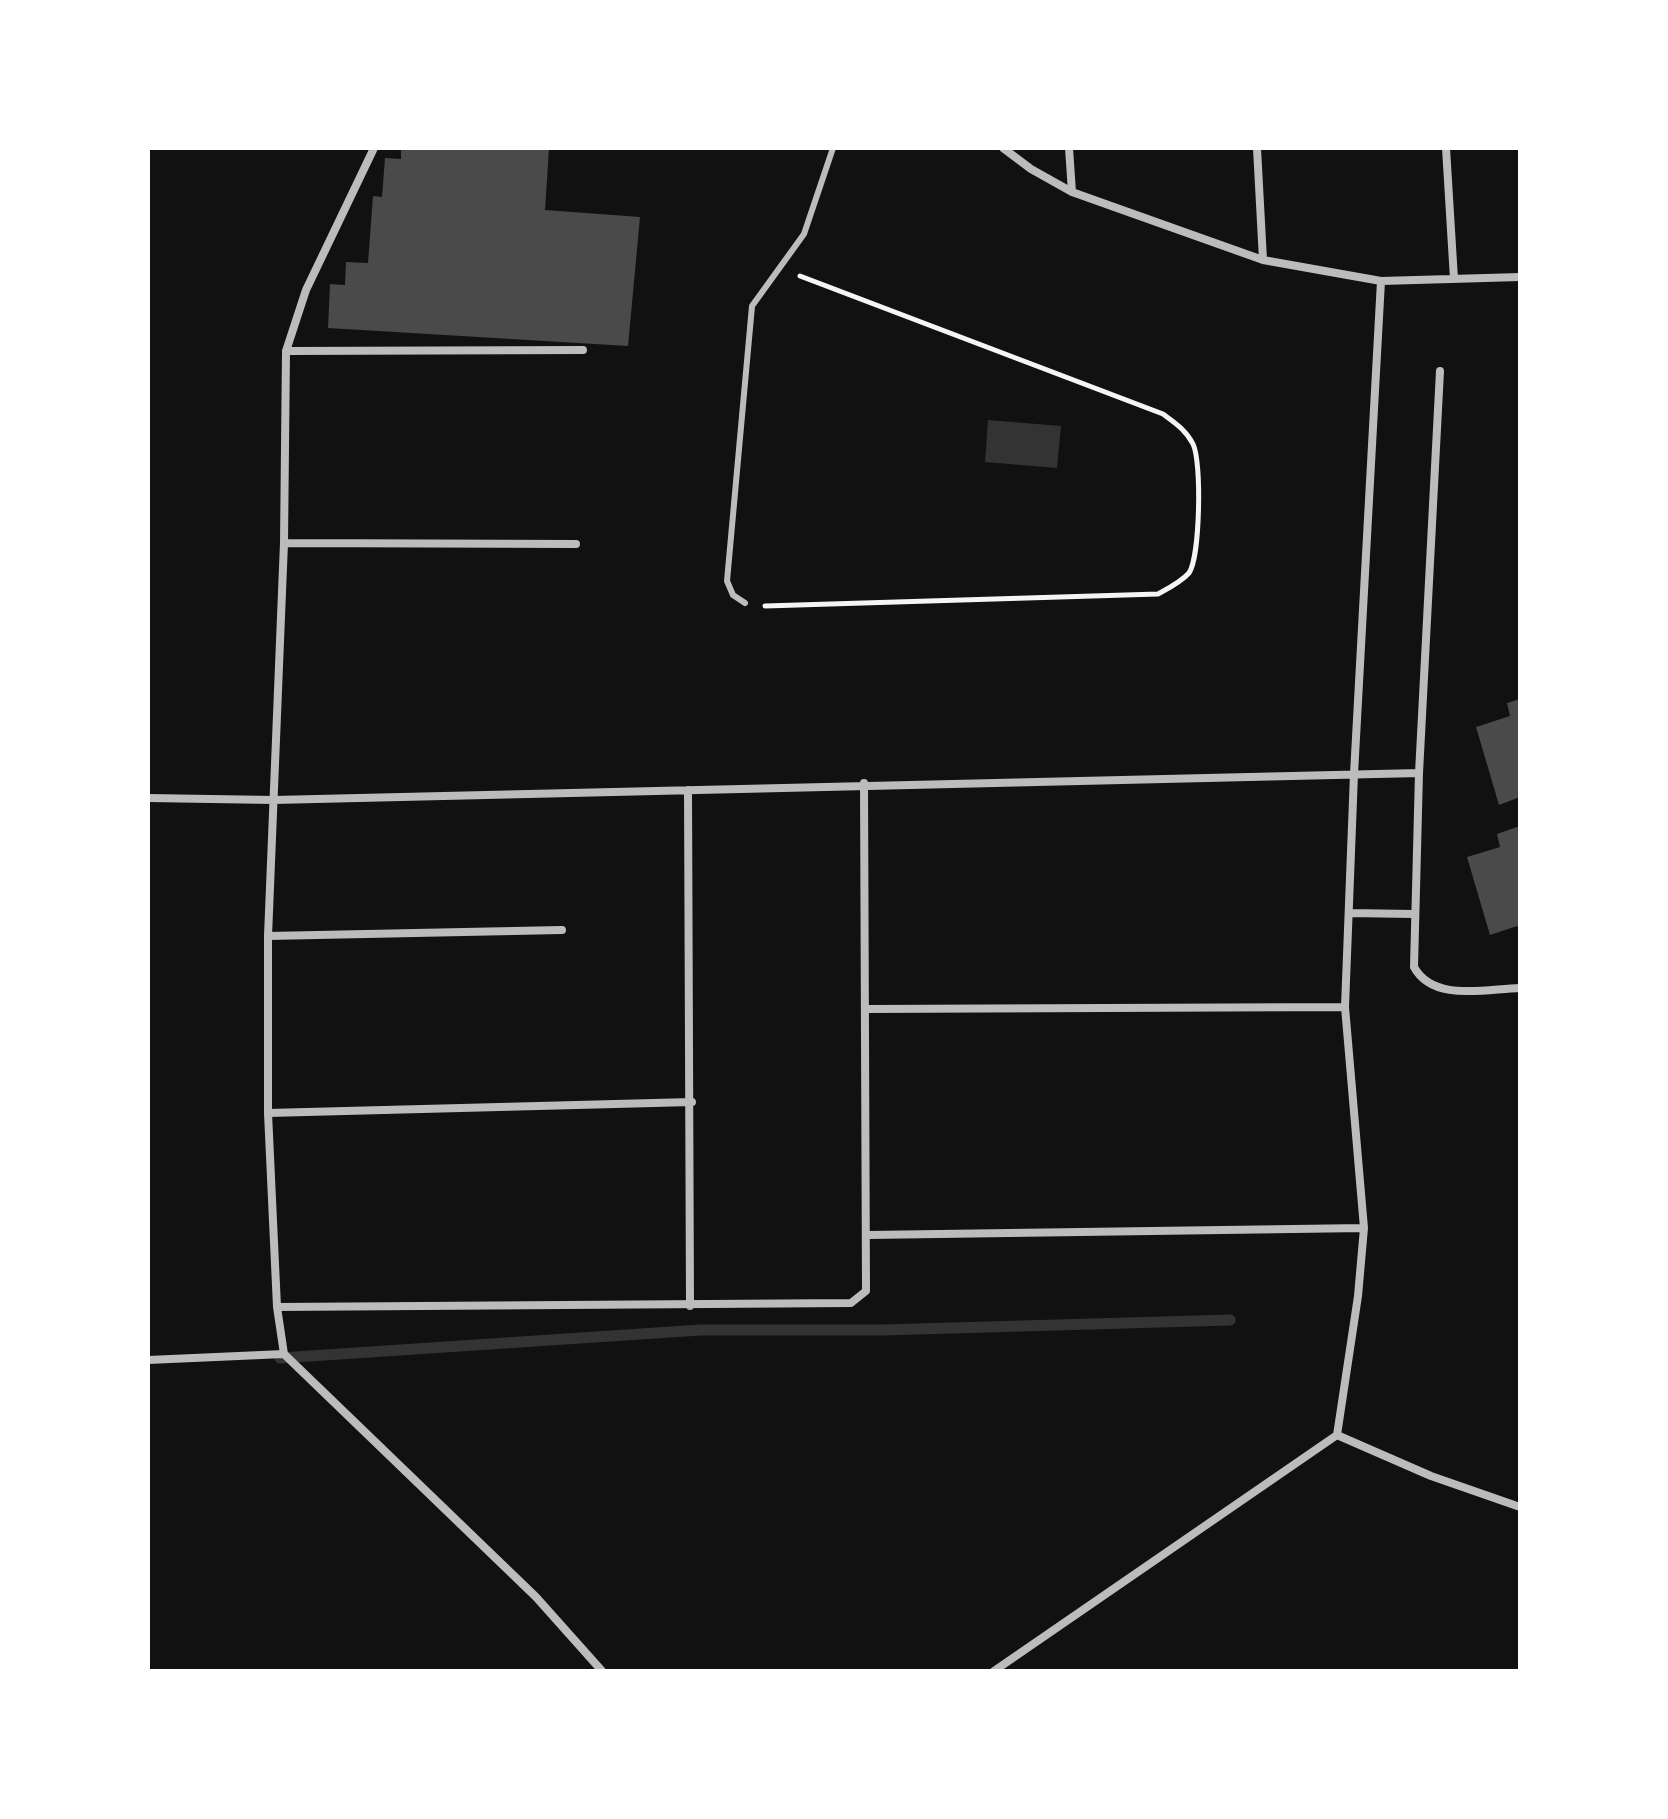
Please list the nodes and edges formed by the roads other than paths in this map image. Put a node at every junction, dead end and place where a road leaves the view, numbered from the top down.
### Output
1 (374, 148) edge
2 (833, 148) edge
3 (1003, 148) edge
4 (1069, 148) edge
5 (1257, 148) edge
6 (1446, 148) edge
7 (1072, 192) junction
8 (1263, 260) junction
9 (1520, 277) edge
10 (1454, 279) junction
11 (1381, 281) junction
12 (583, 350) dead end
13 (286, 351) junction
14 (1440, 371) dead end
15 (284, 543) junction
16 (576, 544) dead end
17 (745, 603) road end
18 (1419, 773) junction
19 (1354, 774) junction
20 (864, 783) junction
21 (688, 790) junction
22 (148, 798) edge
23 (274, 800) junction
24 (1349, 913) junction
25 (1413, 914) junction
26 (562, 930) dead end
27 (268, 936) junction
28 (1520, 988) edge
29 (1345, 1007) junction
30 (867, 1009) junction
31 (692, 1102) junction
32 (268, 1113) junction
33 (1364, 1228) junction
34 (868, 1235) junction
35 (690, 1306) junction
36 (277, 1307) junction
37 (284, 1354) junction
38 (148, 1360) edge
39 (1337, 1435) junction
40 (1520, 1507) edge
41 (602, 1671) edge
42 (994, 1671) edge

1 - 13 street
2 - 17 lane
3 - 7 street
4 - 7 street
5 - 8 street
6 - 10 street
7 - 8 street
8 - 11 street
9 - 10 street
10 - 11 street
11 - 19 street
12 - 13 street
13 - 15 street
14 - 18 street
15 - 16 street
15 - 23 street
18 - 19 street
18 - 25 street
19 - 20 street
19 - 24 street
20 - 21 street
20 - 30 street
21 - 23 street
21 - 31 street
22 - 23 street
23 - 27 street
24 - 25 street
24 - 29 street
25 - 28 street
26 - 27 street
27 - 32 street
29 - 30 street
29 - 33 street
30 - 34 street
31 - 32 street
31 - 35 street
32 - 36 street
33 - 34 street
33 - 39 street
34 - 35 street
35 - 36 street
36 - 37 street
37 - 38 street
37 - 41 street
39 - 40 street
39 - 42 street

